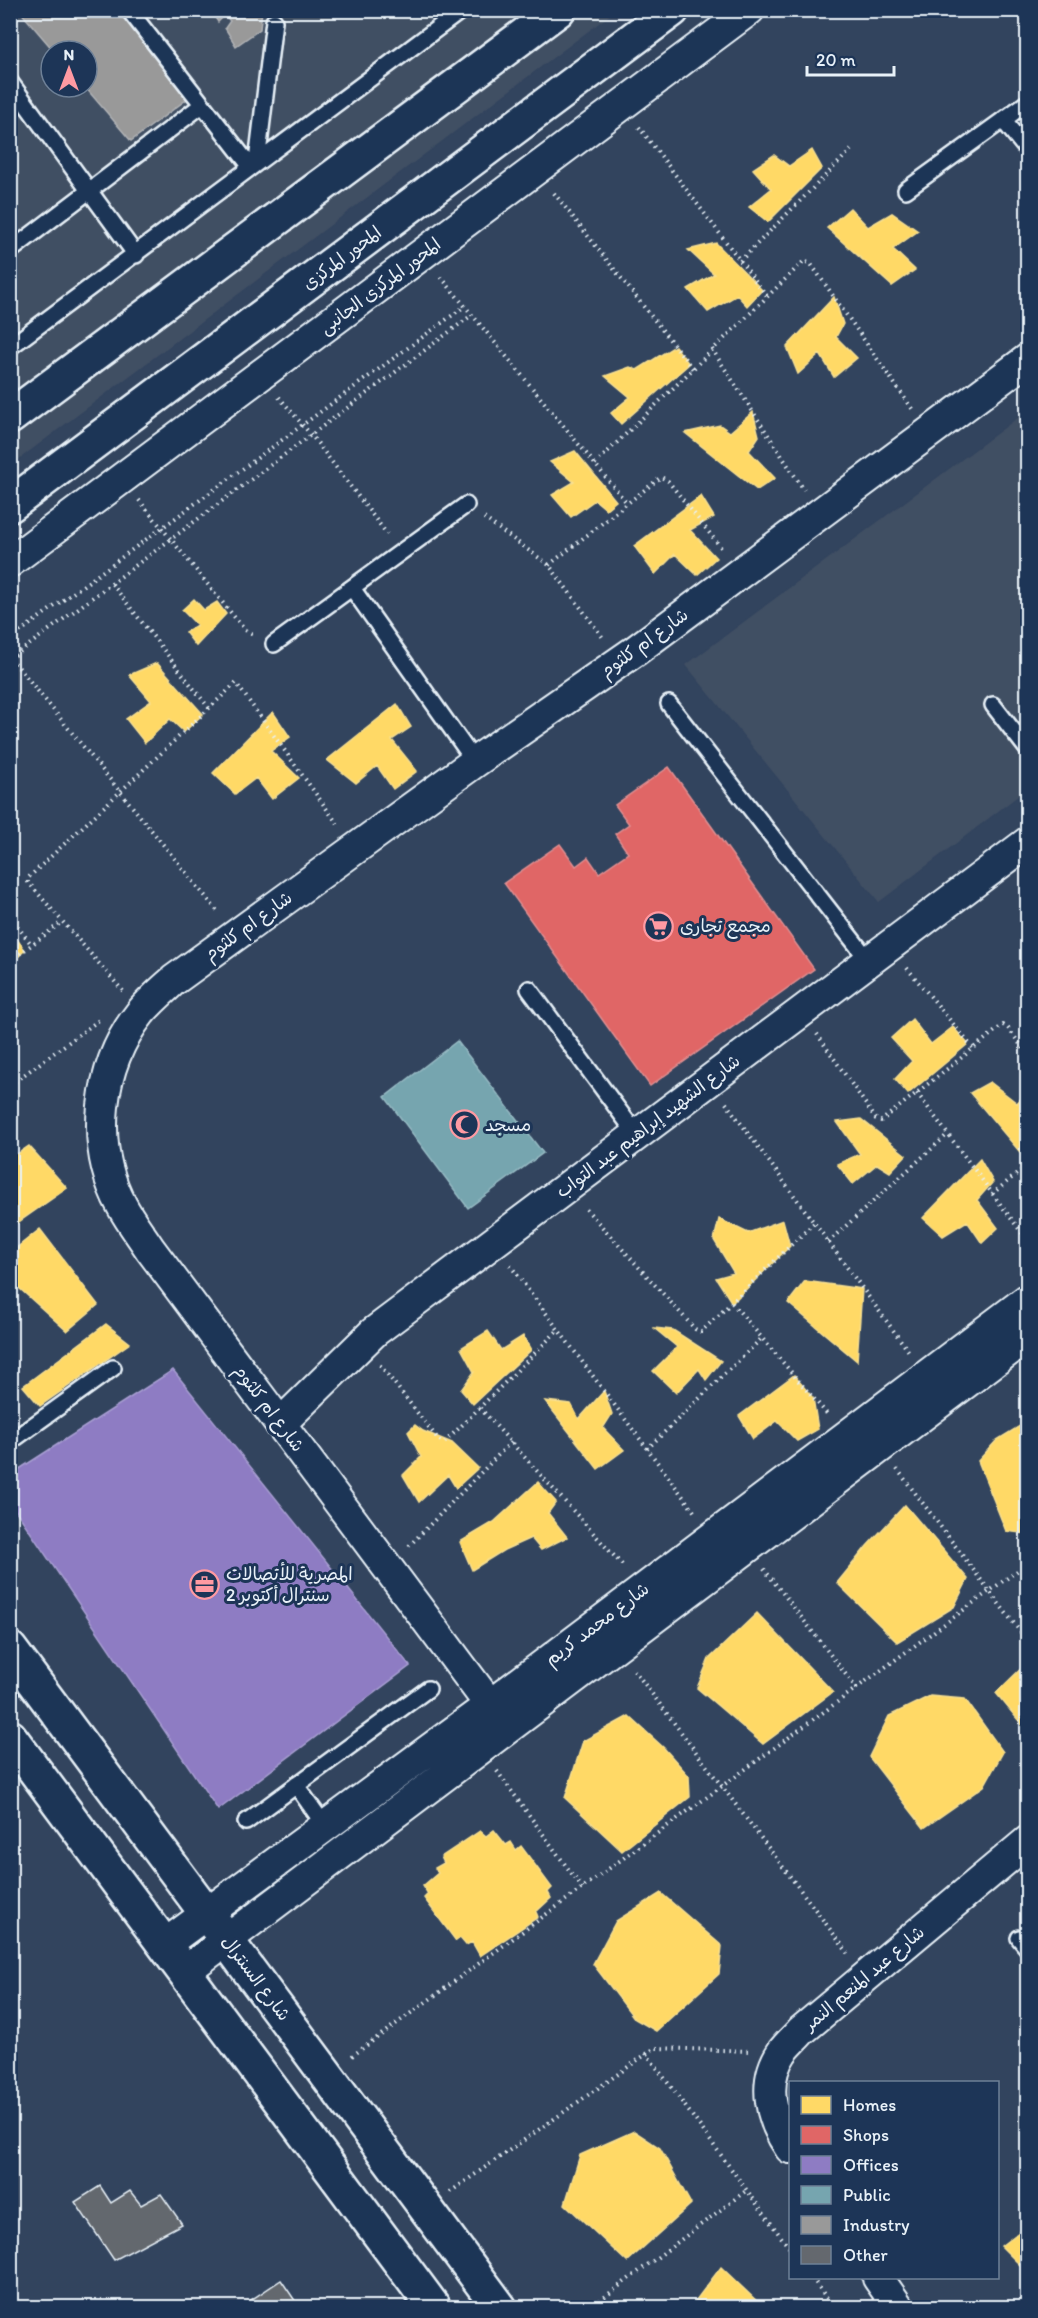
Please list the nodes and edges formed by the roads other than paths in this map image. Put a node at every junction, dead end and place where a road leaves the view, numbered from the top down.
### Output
1 (129, 10) edge
2 (462, 10) edge
3 (558, 10) edge
4 (672, 10) edge
5 (749, 10) edge
6 (274, 21) dead end
7 (10, 82) edge
8 (1028, 102) edge
9 (202, 105) junction
10 (1003, 120) junction
11 (1028, 151) edge
12 (254, 165) junction
13 (906, 190) dead end
14 (89, 191) junction
15 (10, 251) edge
16 (136, 255) junction
17 (13, 340) edge
18 (1028, 359) edge
19 (10, 417) edge
20 (10, 505) edge
21 (466, 505) road end
22 (10, 562) edge
23 (352, 588) junction
24 (274, 644) road end
25 (669, 704) dead end
26 (993, 705) dead end
27 (1028, 750) edge
28 (475, 762) junction
29 (1028, 842) edge
30 (879, 954) junction
31 (529, 989) dead end
32 (637, 1135) junction
33 (1028, 1299) edge
34 (1028, 1336) edge
35 (113, 1368) dead end
36 (280, 1424) junction
37 (10, 1442) edge
38 (10, 1649) edge
39 (428, 1689) dead end
40 (490, 1705) junction
41 (10, 1737) edge
42 (296, 1785) junction
43 (246, 1822) dead end
44 (325, 1826) junction
45 (1028, 1841) edge
46 (207, 1913) junction
47 (227, 1939) junction
48 (164, 1945) junction
49 (184, 1972) junction
50 (789, 2146) edge
51 (879, 2279) edge
52 (434, 2307) edge
53 (500, 2307) edge
54 (899, 2307) edge

1 - 9 lane
2 - 12 lane
3 - 19 street
4 - 20 street, المحور المركزى
5 - 22 street, المحور المركزى الجانبى
6 - 12 lane
7 - 14 lane
8 - 10 lane
9 - 12 lane
9 - 14 lane
10 - 11 lane
10 - 13 lane
12 - 16 lane
14 - 15 lane
14 - 16 lane
16 - 17 lane
18 - 28 street, شارع ام كلثوم
21 - 23 lane
23 - 24 lane
23 - 28 lane
25 - 30 lane
26 - 27 lane
28 - 36 street, شارع ام كلثوم
29 - 30 street, شارع الشهيد إبراهيم عبد التواب
30 - 32 street, شارع الشهيد إبراهيم عبد التواب
31 - 32 lane
32 - 36 street, شارع الشهيد إبراهيم عبد التواب
33 - 40 street, شارع محمد كريم
34 - 47 street, شارع محمد كريم
35 - 37 lane
36 - 40 street, شارع ام كلثوم
38 - 46 street, شارع السنترال
39 - 42 lane
40 - 44 street, شارع محمد كريم
41 - 48 street
42 - 43 lane
42 - 44 lane
44 - 46 street, شارع محمد كريم
45 - 50 street, شارع عبد المنعم النمر
46 - 47 street, شارع السنترال
46 - 48 street, شارع محمد كريم
47 - 49 street, شارع محمد كريم
47 - 53 street, شارع السنترال
48 - 49 street
49 - 52 street
51 - 54 street

